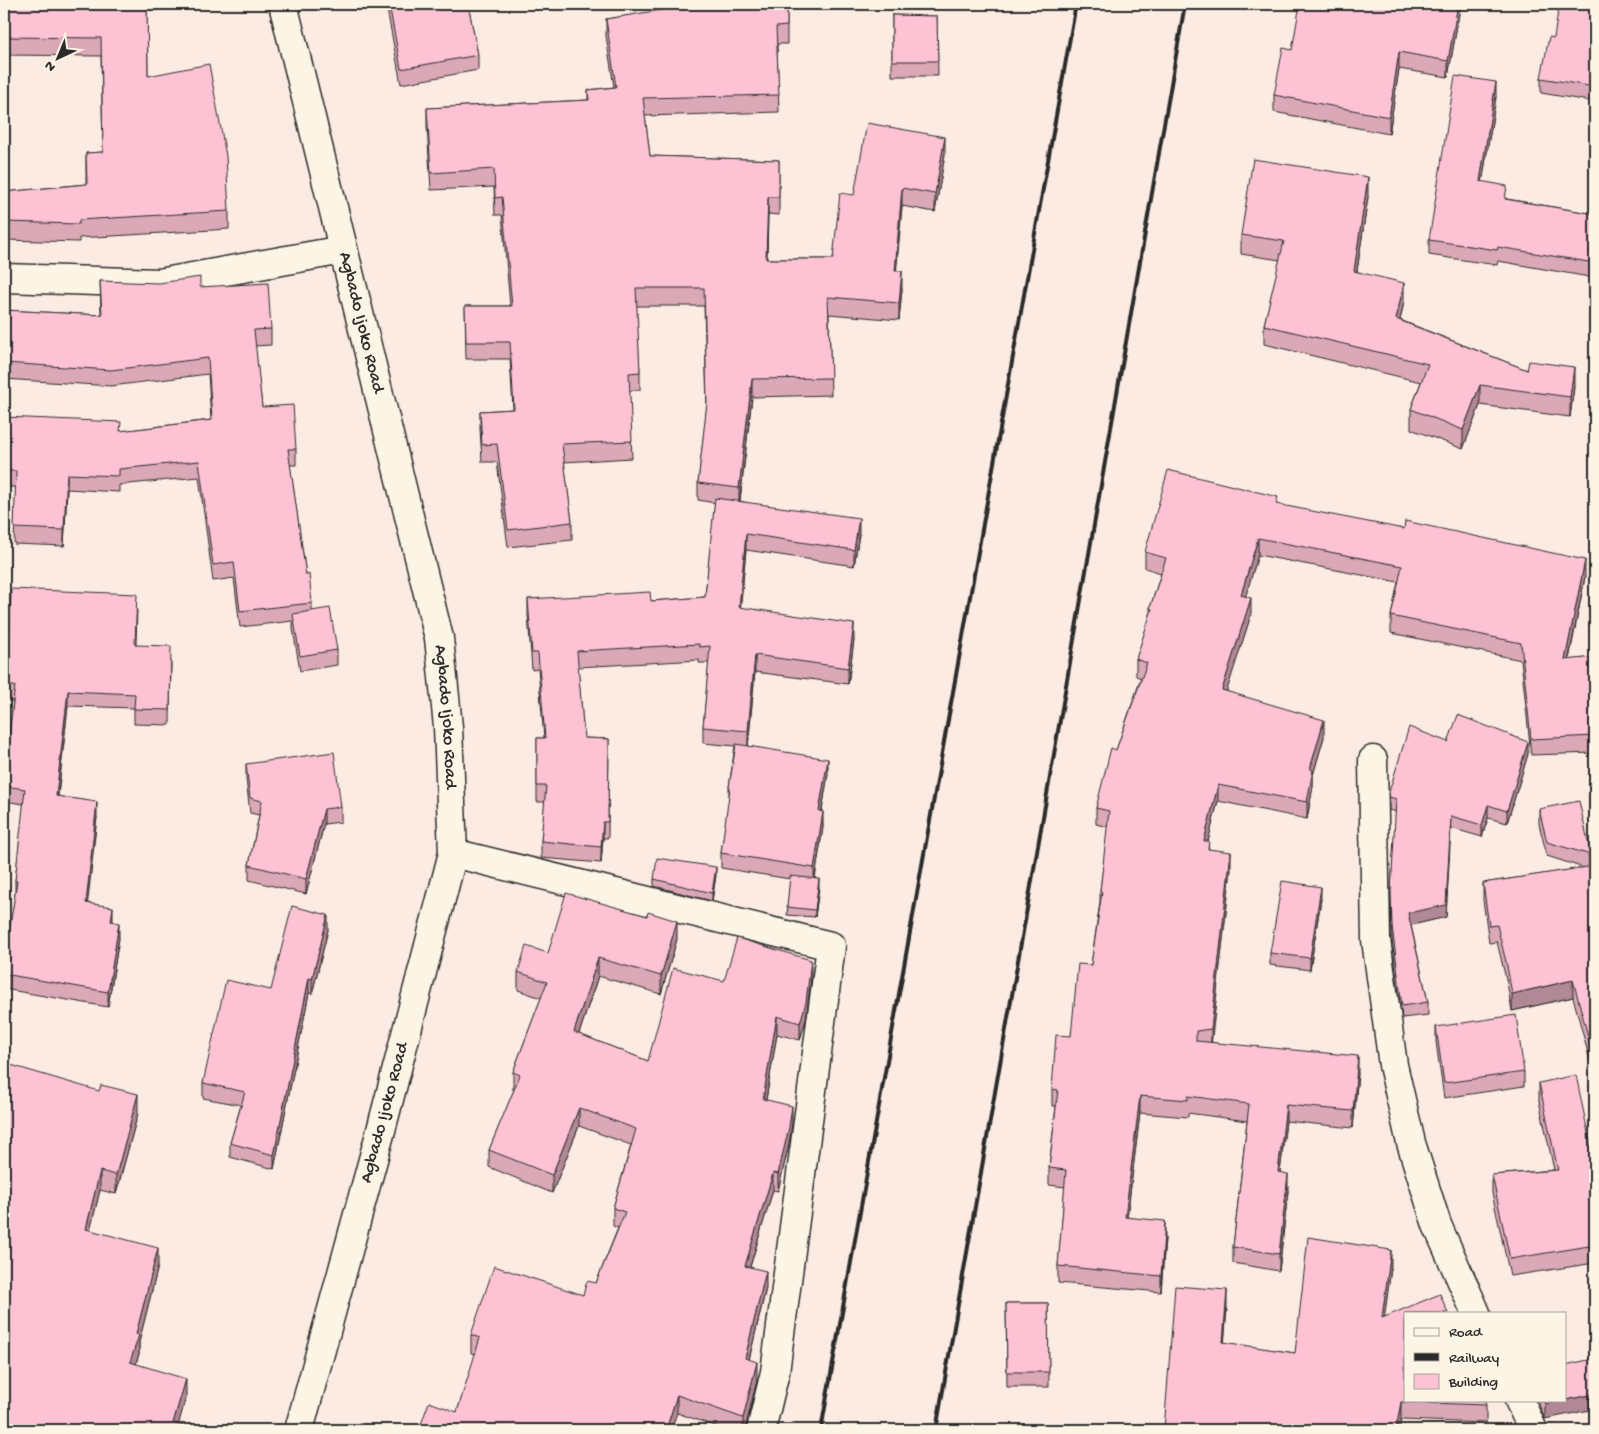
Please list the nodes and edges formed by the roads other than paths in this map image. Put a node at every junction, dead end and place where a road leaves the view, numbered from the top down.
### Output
1 (283, 4) edge
2 (343, 250) junction
3 (4, 278) edge
4 (1373, 760) dead end
5 (453, 853) junction
6 (1476, 1312) edge
7 (1520, 1402) edge
8 (299, 1430) edge
9 (760, 1430) edge
10 (1534, 1430) edge

1 - 2 street, Agbado Ijoko Road
2 - 3 street
2 - 5 street, Agbado Ijoko Road
4 - 6 street
5 - 8 street, Agbado Ijoko Road
5 - 9 street
7 - 10 street

